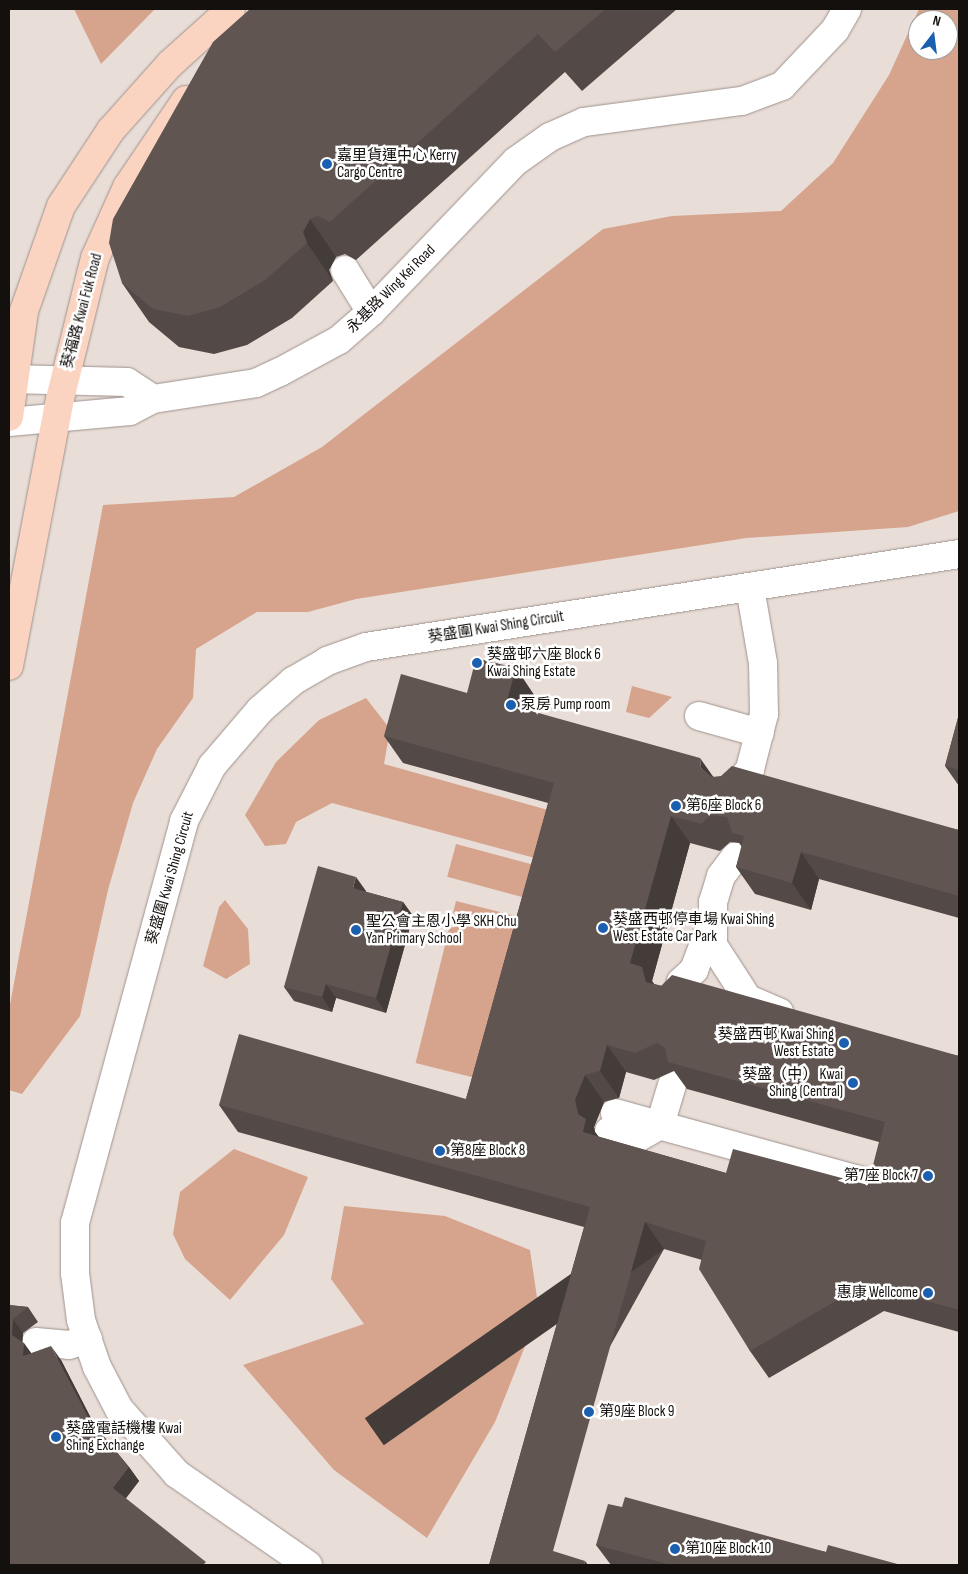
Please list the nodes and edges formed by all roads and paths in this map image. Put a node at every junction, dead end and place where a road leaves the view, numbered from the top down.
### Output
1 (231, 9) edge
2 (829, 9) edge
3 (847, 9) edge
4 (820, 44) junction
5 (202, 80) edge
6 (345, 270) dead end
7 (371, 312) junction
8 (11, 379) edge
9 (64, 379) junction
10 (153, 399) junction
11 (9, 417) edge
12 (55, 420) junction
13 (9, 422) edge
14 (959, 554) edge
15 (750, 588) junction
16 (9, 666) edge
17 (699, 716) dead end
18 (760, 733) junction
19 (746, 784) edge
20 (725, 861) dead end
21 (711, 925) junction
22 (752, 1010) junction
23 (806, 1020) edge
24 (663, 1082) edge
25 (612, 1122) dead end
26 (651, 1123) junction
27 (870, 1183) edge
28 (88, 1339) junction
29 (36, 1342) dead end
30 (308, 1565) edge

1 - 8 main road
2 - 4 street
3 - 4 street, 永基路 Wing Kei Road
4 - 7 street, 永基路 Wing Kei Road
5 - 9 main road, 葵福路 Kwai Fuk Road
6 - 7 street
7 - 10 street, 永基路 Wing Kei Road
8 - 9 street
8 - 11 main road
9 - 10 street
9 - 12 main road, 葵福路 Kwai Fuk Road
10 - 12 street, 永基路 Wing Kei Road
12 - 13 street, 永基路 Wing Kei Road
12 - 16 main road, 葵福路 Kwai Fuk Road
14 - 15 street, 葵盛圍 Kwai Shing Circuit
15 - 18 street
15 - 28 street, 葵盛圍 Kwai Shing Circuit
17 - 18 street
18 - 19 street
20 - 21 street
21 - 22 street
21 - 22 street
22 - 23 street
24 - 26 street
25 - 26 street
26 - 27 street
28 - 29 street
28 - 30 street, 葵盛圍 Kwai Shing Circuit

